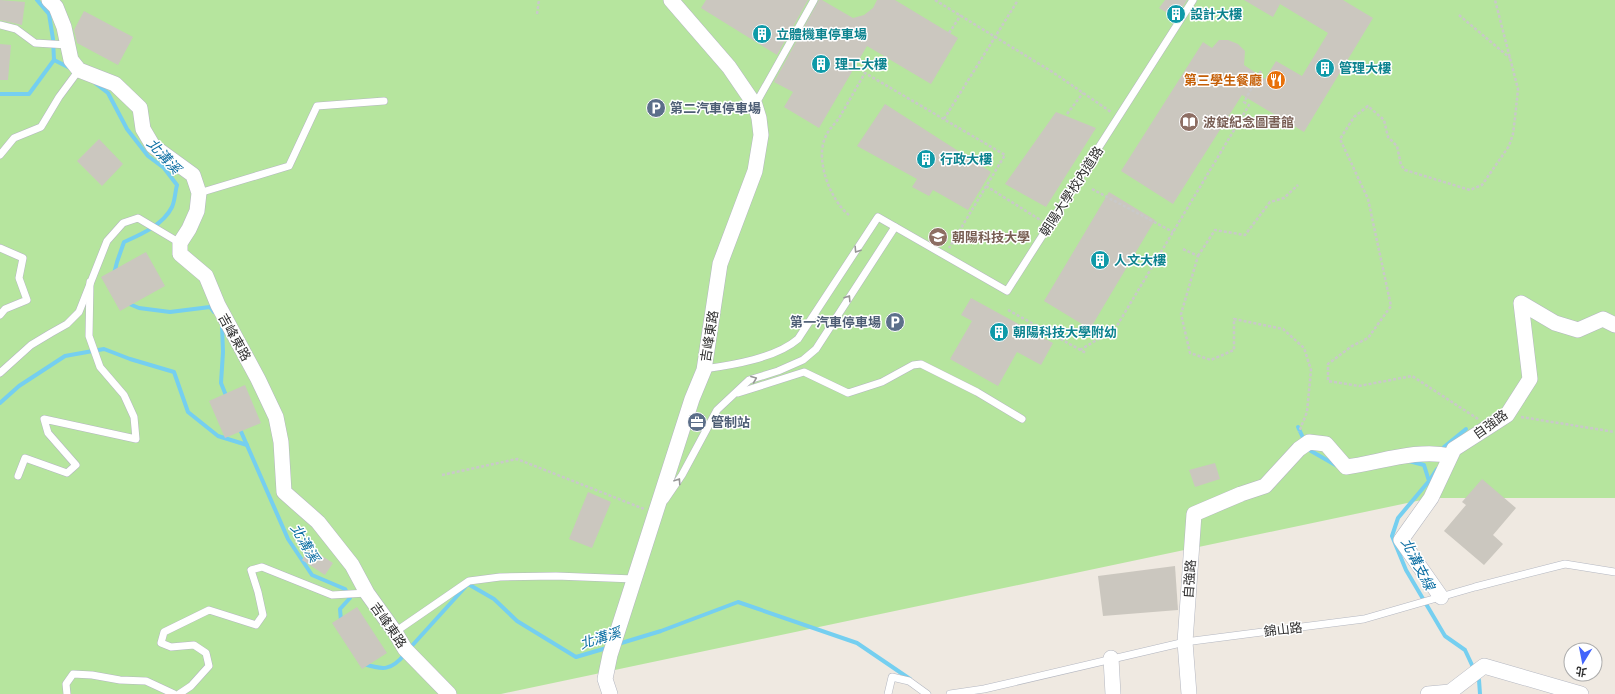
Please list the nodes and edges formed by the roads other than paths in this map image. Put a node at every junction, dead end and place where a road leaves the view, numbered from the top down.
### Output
1 (49, 0) edge
2 (671, 0) edge
3 (814, 0) edge
4 (1193, 0) edge
5 (0, 25) edge
6 (65, 44) junction
7 (76, 73) junction
8 (384, 101) dead end
9 (755, 105) junction
10 (0, 155) edge
11 (199, 193) junction
12 (895, 227) junction
13 (180, 243) junction
14 (0, 248) edge
15 (90, 282) junction
16 (0, 315) edge
17 (1615, 325) edge
18 (704, 370) junction
19 (0, 373) edge
20 (719, 408) junction
21 (1022, 419) dead end
22 (1450, 456) junction
23 (18, 476) dead end
24 (656, 513) junction
25 (1615, 572) edge
26 (634, 579) junction
27 (362, 593) junction
28 (1441, 597) junction
29 (395, 632) junction
30 (1185, 642) junction
31 (1111, 658) junction
32 (67, 694) edge
33 (174, 694) edge
34 (179, 694) edge
35 (449, 694) edge
36 (610, 694) edge
37 (888, 694) edge
38 (928, 694) edge
39 (950, 694) edge
40 (1113, 694) edge
41 (1189, 694) edge
42 (1428, 694) edge
43 (1581, 694) edge

1 - 6 street
2 - 9 street, 吉峰東路
3 - 9 lane
4 - 12 lane, 朝陽大學校內道路
5 - 6 lane
6 - 7 street
7 - 10 lane
7 - 11 street
8 - 11 lane
9 - 18 street, 吉峰東路
11 - 13 street
12 -> 18 lane, 朝陽大學校內道路
20 -> 12 lane
13 - 15 lane
13 - 27 street, 吉峰東路
14 - 16 lane
15 - 19 lane
15 - 23 lane
17 - 22 street, 自強路
18 - 24 street, 吉峰東路
20 - 21 lane
24 -> 20 lane
22 - 28 street, 自強路
22 - 30 street, 自強路
24 - 26 street, 吉峰東路
25 - 28 lane, 錦山路
26 - 29 lane
26 - 36 street, 吉峰東路
27 - 29 street, 吉峰東路
27 - 34 lane
28 - 30 lane, 錦山路
29 - 35 street, 吉峰東路
30 - 31 lane, 錦山路
30 - 41 street, 自強路
31 - 39 lane, 錦山路
31 - 40 street
32 - 33 lane
37 - 38 lane
42 - 43 street

